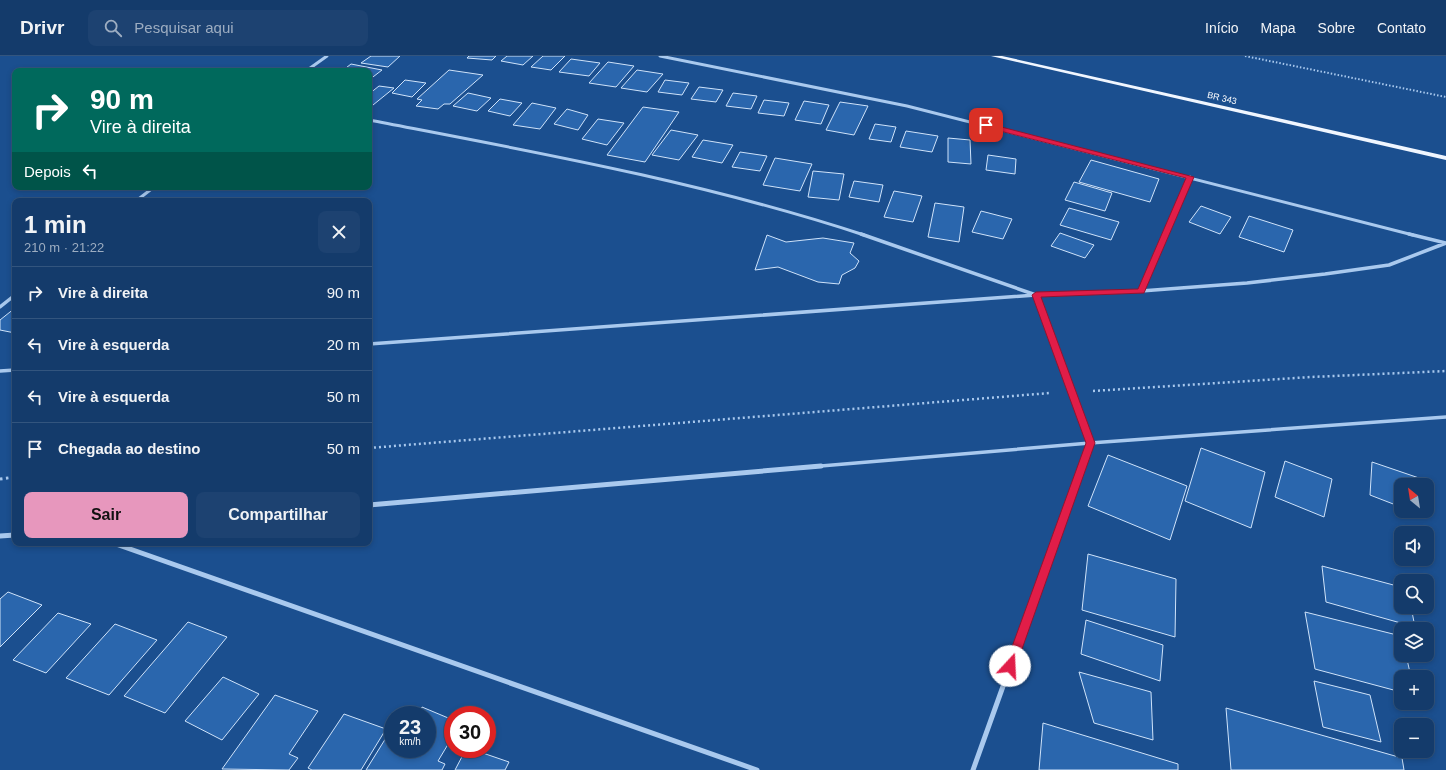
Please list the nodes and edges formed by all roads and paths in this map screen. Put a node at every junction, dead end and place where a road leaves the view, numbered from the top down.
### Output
1 (327, 56) edge
2 (660, 56) edge
3 (994, 56) edge
4 (1245, 56) edge
5 (310, 68) edge
6 (1446, 96) edge
7 (372, 121) edge
8 (1446, 158) edge
9 (1190, 177) junction
10 (150, 190) edge
11 (140, 198) edge
12 (1446, 243) edge
13 (1141, 291) junction
14 (1036, 295) junction
15 (12, 297) edge
16 (0, 306) edge
17 (372, 344) edge
18 (12, 370) edge
19 (0, 371) edge
20 (1446, 371) edge
21 (1071, 392) junction
22 (1446, 417) edge
23 (1090, 443) junction
24 (372, 448) edge
25 (12, 477) edge
26 (0, 479) edge
27 (372, 505) edge
28 (12, 535) edge
29 (0, 536) edge
30 (122, 546) edge
31 (757, 770) edge
32 (973, 770) edge

1 - 5 street
2 - 9 street
3 - 8 main road, BR 343
4 - 6 path
7 - 14 street
9 - 12 street
9 - 13 street
10 - 11 street
12 - 13 street
13 - 14 street
14 - 17 street
14 - 21 street
15 - 16 street
18 - 19 street
20 - 21 path
21 - 23 street
21 - 24 path
22 - 23 street
23 - 27 street
23 - 32 street
25 - 26 path
28 - 29 street
30 - 31 street

